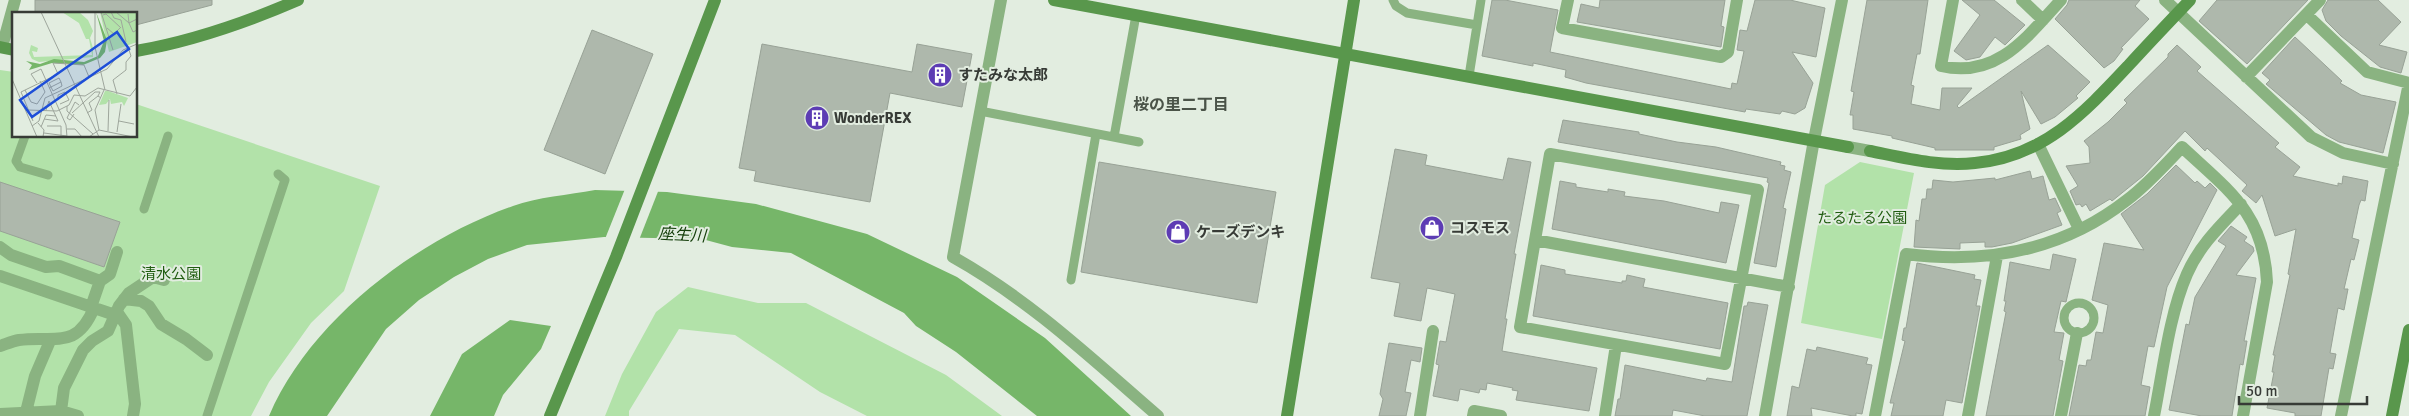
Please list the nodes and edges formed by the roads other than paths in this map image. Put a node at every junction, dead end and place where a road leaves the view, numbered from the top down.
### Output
1 (298, 0) edge
2 (715, 0) edge
3 (1001, 0) edge
4 (1054, 0) edge
5 (1354, 0) edge
6 (1393, 0) edge
7 (1481, 0) edge
8 (1568, 0) edge
9 (1738, 0) edge
10 (1842, 0) edge
11 (1954, 0) edge
12 (2022, 0) edge
13 (2061, 0) edge
14 (2165, 0) edge
15 (2190, 0) edge
16 (2320, 0) edge
17 (2178, 12) junction
18 (12, 14) edge
19 (1136, 15) junction
20 (2307, 15) junction
21 (2043, 20) junction
22 (1478, 25) junction
23 (5, 48) edge
24 (138, 52) edge
25 (1346, 54) junction
26 (1469, 76) junction
27 (2246, 77) junction
28 (980, 111) junction
29 (1096, 134) junction
30 (168, 136) dead end
31 (1114, 137) junction
32 (23, 138) edge
33 (1814, 140) junction
34 (1139, 142) dead end
35 (2038, 144) junction
36 (2393, 164) junction
37 (278, 174) dead end
38 (48, 175) dead end
39 (2241, 204) junction
40 (144, 209) dead end
41 (2079, 229) junction
42 (1535, 240) junction
43 (0, 247) edge
44 (117, 252) dead end
45 (1997, 256) junction
46 (31, 262) junction
47 (0, 276) edge
48 (1742, 279) junction
49 (164, 280) dead end
50 (1071, 280) dead end
51 (100, 281) junction
52 (23, 284) junction
53 (1789, 287) junction
54 (124, 299) junction
55 (93, 308) junction
56 (116, 314) junction
57 (2409, 330) edge
58 (1433, 331) dead end
59 (2077, 333) dead end
60 (50, 341) junction
61 (1616, 345) junction
62 (0, 346) edge
63 (208, 355) dead end
64 (61, 411) junction
65 (26, 412) junction
66 (0, 414) edge
67 (78, 416) edge
68 (132, 416) edge
69 (207, 416) edge
70 (550, 416) edge
71 (1158, 416) edge
72 (1287, 416) edge
73 (1420, 416) edge
74 (1474, 416) edge
75 (1501, 416) edge
76 (1605, 416) edge
77 (1765, 416) edge
78 (1875, 416) edge
79 (1968, 416) edge
80 (2061, 416) edge
81 (2154, 416) edge
82 (2243, 416) edge
83 (2341, 416) edge
84 (2392, 416) edge

1 - 24 street
2 - 70 street
3 - 28 street
4 - 19 street
5 - 25 street
6 - 22 lane
7 - 22 lane
8 - 9 street
10 - 33 street
11 - 21 street
12 - 21 street
13 - 21 street
14 - 17 street
15 - 17 street
16 - 20 street
17 - 27 street
17 - 35 street
18 - 23 street
19 - 25 street
19 - 31 lane
20 - 27 street
20 - 36 street
22 - 26 lane
25 - 26 street
25 - 72 street
26 - 33 street
27 - 36 street
28 - 29 lane
28 - 71 street
29 - 31 lane
29 - 50 lane
30 - 40 lane
31 - 34 lane
32 - 38 lane
33 - 35 street
33 - 53 street
35 - 41 street
36 - 83 street
37 - 69 lane
39 - 41 street
39 - 81 street
39 - 82 street
41 - 45 street
42 - 48 street
42 - 48 street
42 - 61 street
43 - 46 street
44 - 51 street
45 - 78 street
45 - 79 street
46 - 51 street
46 - 52 street
47 - 52 street
48 - 53 street
48 - 61 street
49 - 54 street
51 - 55 street
52 - 55 street
53 - 77 street
54 - 56 street
54 - 63 street
55 - 56 street
55 - 60 street
56 - 64 street
56 - 68 street
57 - 84 street
58 - 73 street
59 - 80 street
60 - 62 street
60 - 65 street
61 - 76 street
64 - 65 street
64 - 67 street
65 - 66 street
74 - 75 street

